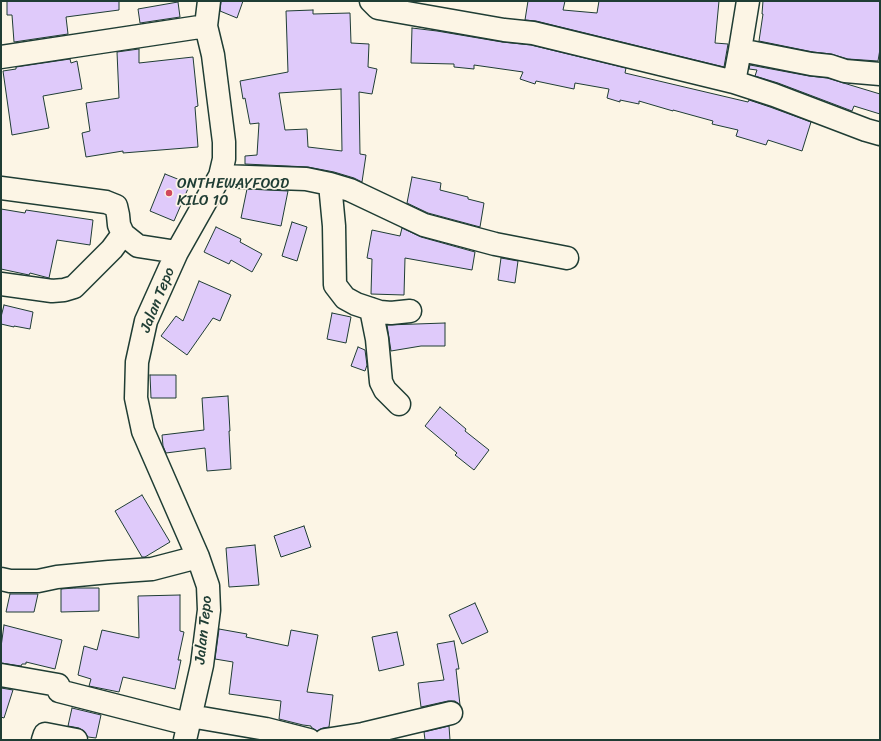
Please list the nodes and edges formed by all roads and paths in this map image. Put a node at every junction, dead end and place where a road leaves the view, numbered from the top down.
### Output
1 (209, 1) edge
2 (370, 1) edge
3 (748, 1) edge
4 (206, 26) junction
5 (740, 50) junction
6 (1, 57) edge
7 (880, 74) edge
8 (734, 82) junction
9 (880, 134) edge
10 (220, 176) junction
11 (330, 184) junction
12 (1, 188) edge
13 (123, 234) junction
14 (177, 252) junction
15 (567, 258) dead end
16 (1, 284) edge
17 (371, 309) junction
18 (410, 311) dead end
19 (399, 404) dead end
20 (198, 557) junction
21 (1, 579) edge
22 (1, 675) edge
23 (451, 713) dead end
24 (188, 727) edge
25 (43, 740) edge
26 (76, 740) edge
27 (309, 740) edge
28 (325, 740) edge

1 - 4 street, Jalan Tepo
2 - 8 street
3 - 5 street
4 - 6 street
4 - 10 street, Jalan Tepo
5 - 7 street
5 - 8 street
8 - 9 street
10 - 11 street
10 - 14 street, Jalan Tepo
11 - 15 street
11 - 17 street
12 - 13 street
13 - 14 street
13 - 16 street
14 - 20 street, Jalan Tepo
17 - 18 street
17 - 19 street
20 - 21 street
20 - 24 street, Jalan Tepo
22 - 24 street
23 - 28 street
24 - 27 street
25 - 26 street

